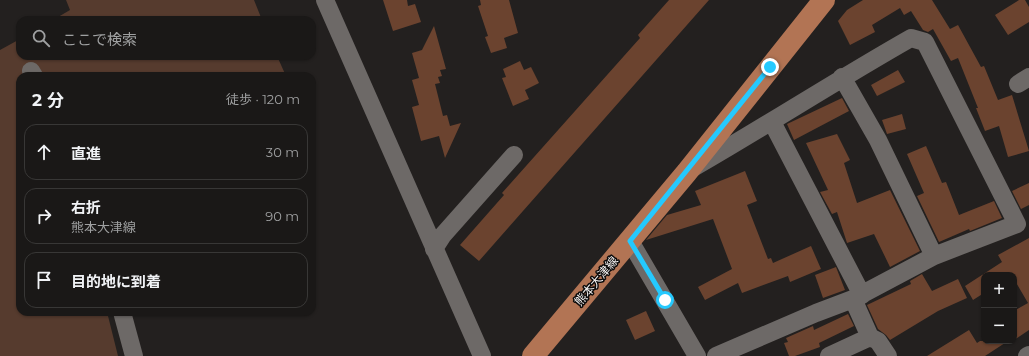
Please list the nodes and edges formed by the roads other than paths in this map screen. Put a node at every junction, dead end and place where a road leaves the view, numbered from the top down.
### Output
1 (325, 0) edge
2 (824, 0) edge
3 (842, 77) junction
4 (772, 122) junction
5 (514, 155) dead end
6 (687, 172) junction
7 (1023, 221) edge
8 (630, 241) junction
9 (434, 249) junction
10 (934, 256) junction
11 (857, 297) junction
12 (123, 316) edge
13 (870, 337) junction
14 (134, 356) edge
15 (482, 356) edge
16 (533, 356) edge
17 (697, 356) edge
18 (716, 356) edge
19 (829, 356) edge
20 (888, 356) edge

1 - 9 street
2 - 6 main road, 熊本大津線
3 - 4 street
3 - 7 street
3 - 10 street
4 - 6 street
4 - 11 street
5 - 9 street
6 - 8 main road, 熊本大津線
7 - 10 street
8 - 16 main road, 熊本大津線
8 - 17 street
9 - 15 street
10 - 11 street
11 - 13 street
11 - 18 street
12 - 14 street
13 - 19 street
13 - 20 street

